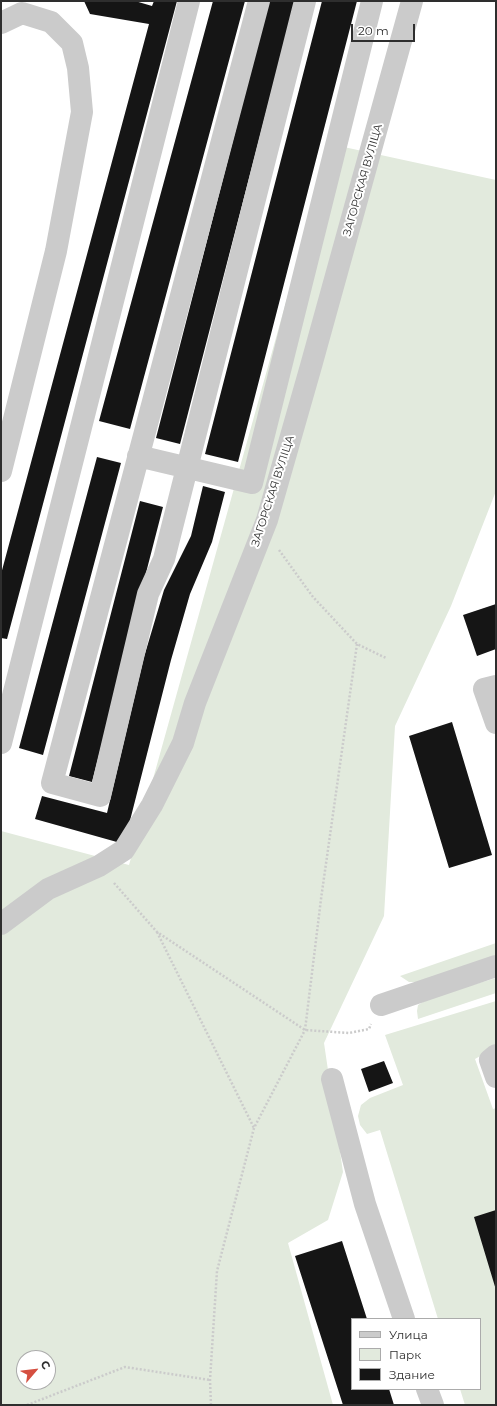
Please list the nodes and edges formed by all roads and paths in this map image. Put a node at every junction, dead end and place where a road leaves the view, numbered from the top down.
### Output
1 (189, 1) edge
2 (259, 1) edge
3 (305, 1) edge
4 (372, 1) edge
5 (412, 1) edge
6 (1, 23) edge
7 (138, 456) junction
8 (188, 468) junction
9 (1, 472) edge
10 (266, 520) junction
11 (357, 644) junction
12 (386, 658) dead end
13 (496, 686) edge
14 (496, 723) edge
15 (1, 743) edge
16 (99, 866) junction
17 (1, 924) edge
18 (157, 932) junction
19 (496, 966) edge
20 (381, 1005) joint
21 (305, 1030) junction
22 (496, 1055) edge
23 (496, 1077) edge
24 (332, 1079) dead end
25 (254, 1128) junction
26 (404, 1318) edge
27 (210, 1380) junction
28 (427, 1390) edge
29 (27, 1405) edge
30 (210, 1405) edge
31 (433, 1405) edge

1 - 15 street
2 - 7 street
3 - 8 street
4 - 8 street
5 - 10 street, ЗАГОРСКАЯ ВУЛІЦА
6 - 9 street
7 - 8 street
7 - 8 street
10 - 11 path
10 - 16 street, ЗАГОРСКАЯ ВУЛІЦА
11 - 12 path
11 - 21 path
13 - 14 street
16 - 17 street, ЗАГОРСКАЯ ВУЛІЦА
16 - 18 path
18 - 21 path
18 - 25 path
19 - 20 street
20 - 21 path
21 - 25 path
22 - 23 street
24 - 26 street
25 - 27 path
27 - 29 path
27 - 30 path
28 - 31 street

